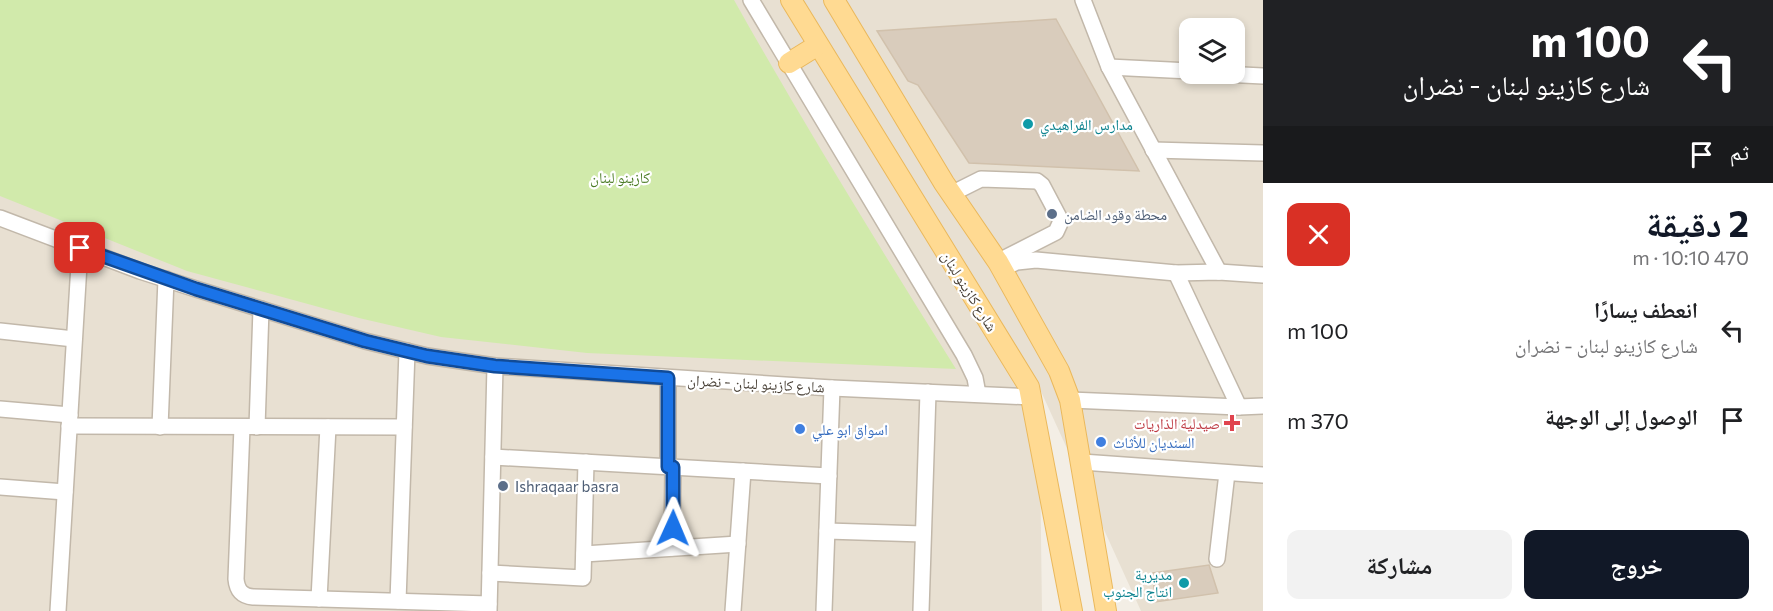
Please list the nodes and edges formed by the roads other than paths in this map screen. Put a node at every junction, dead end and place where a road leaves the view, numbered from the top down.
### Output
1 (751, 0) edge
2 (791, 0) edge
3 (834, 0) edge
4 (1083, 0) edge
5 (818, 45) junction
6 (789, 63) junction
7 (1109, 67) junction
8 (1179, 71) edge
9 (1245, 75) edge
10 (1263, 76) edge
11 (1153, 150) junction
12 (1263, 153) edge
13 (951, 194) junction
14 (0, 218) edge
15 (80, 248) junction
16 (1000, 265) junction
17 (1219, 272) junction
18 (1176, 273) junction
19 (1263, 275) edge
20 (166, 279) junction
21 (261, 309) junction
22 (0, 331) edge
23 (74, 339) junction
24 (407, 351) junction
25 (495, 366) junction
26 (668, 378) junction
27 (832, 388) junction
28 (928, 392) junction
29 (978, 394) junction
30 (1032, 397) junction
31 (1070, 400) junction
32 (1263, 406) edge
33 (1239, 407) junction
34 (0, 409) edge
35 (70, 421) junction
36 (160, 427) junction
37 (249, 427) junction
38 (328, 427) junction
39 (404, 428) junction
40 (493, 457) junction
41 (586, 462) junction
42 (1082, 462) junction
43 (671, 467) junction
44 (743, 471) junction
45 (1227, 473) junction
46 (1263, 475) edge
47 (829, 476) junction
48 (0, 487) edge
49 (65, 492) junction
50 (827, 531) junction
51 (923, 534) junction
52 (738, 544) junction
53 (672, 548) junction
54 (584, 554) junction
55 (1217, 559) dead end
56 (490, 573) junction
57 (319, 599) junction
58 (398, 601) junction
59 (380, 606) edge
60 (489, 607) edge
61 (58, 611) edge
62 (733, 611) edge
63 (824, 611) edge
64 (921, 611) edge
65 (1072, 611) edge
66 (1106, 611) edge

1 - 6 street
2 - 5 main road, شارع كازينو لبنان
3 - 13 main road
4 - 7 street
5 - 6 main road
5 - 30 main road, شارع كازينو لبنان
6 - 29 street
7 - 8 street
7 - 11 street
9 - 10 street
11 - 12 street
11 - 17 street
13 - 16 main road
13 - 16 street
14 - 15 street, شارع كازينو لبنان - نضران
15 - 20 street, شارع كازينو لبنان - نضران
15 - 23 street
16 - 18 street
16 - 31 main road
17 - 18 street
17 - 19 street
18 - 33 street
20 - 21 street, شارع كازينو لبنان - نضران
20 - 36 street
21 - 24 street, شارع كازينو لبنان - نضران
21 - 37 street
22 - 23 street
23 - 35 street
24 - 25 street, شارع كازينو لبنان - نضران
24 - 39 street
25 - 26 street, شارع كازينو لبنان - نضران
25 - 40 street
26 - 27 street, شارع كازينو لبنان - نضران
26 - 43 street
27 - 28 street, شارع كازينو لبنان - نضران
27 - 47 street
28 - 29 street, شارع كازينو لبنان - نضران
28 - 51 street
29 - 30 street, شارع كازينو لبنان - نضران
30 - 65 main road, شارع كازينو لبنان
31 - 33 street
31 - 42 main road
32 - 33 street
34 - 35 street
35 - 36 street
35 - 49 street
36 - 37 street
37 - 38 street
37 - 57 street
38 - 39 street
38 - 57 street
39 - 58 street
40 - 41 street
40 - 56 street
41 - 43 street
41 - 54 street
42 - 45 street
42 - 66 main road
43 - 44 street
43 - 53 street
44 - 47 street
44 - 52 street
45 - 46 street
45 - 55 street
47 - 50 street
48 - 49 street
49 - 61 street
50 - 51 street
50 - 63 street
51 - 64 street
52 - 53 street
52 - 62 street
53 - 54 street
54 - 56 street
56 - 60 street
57 - 59 street
58 - 59 street
58 - 60 street

